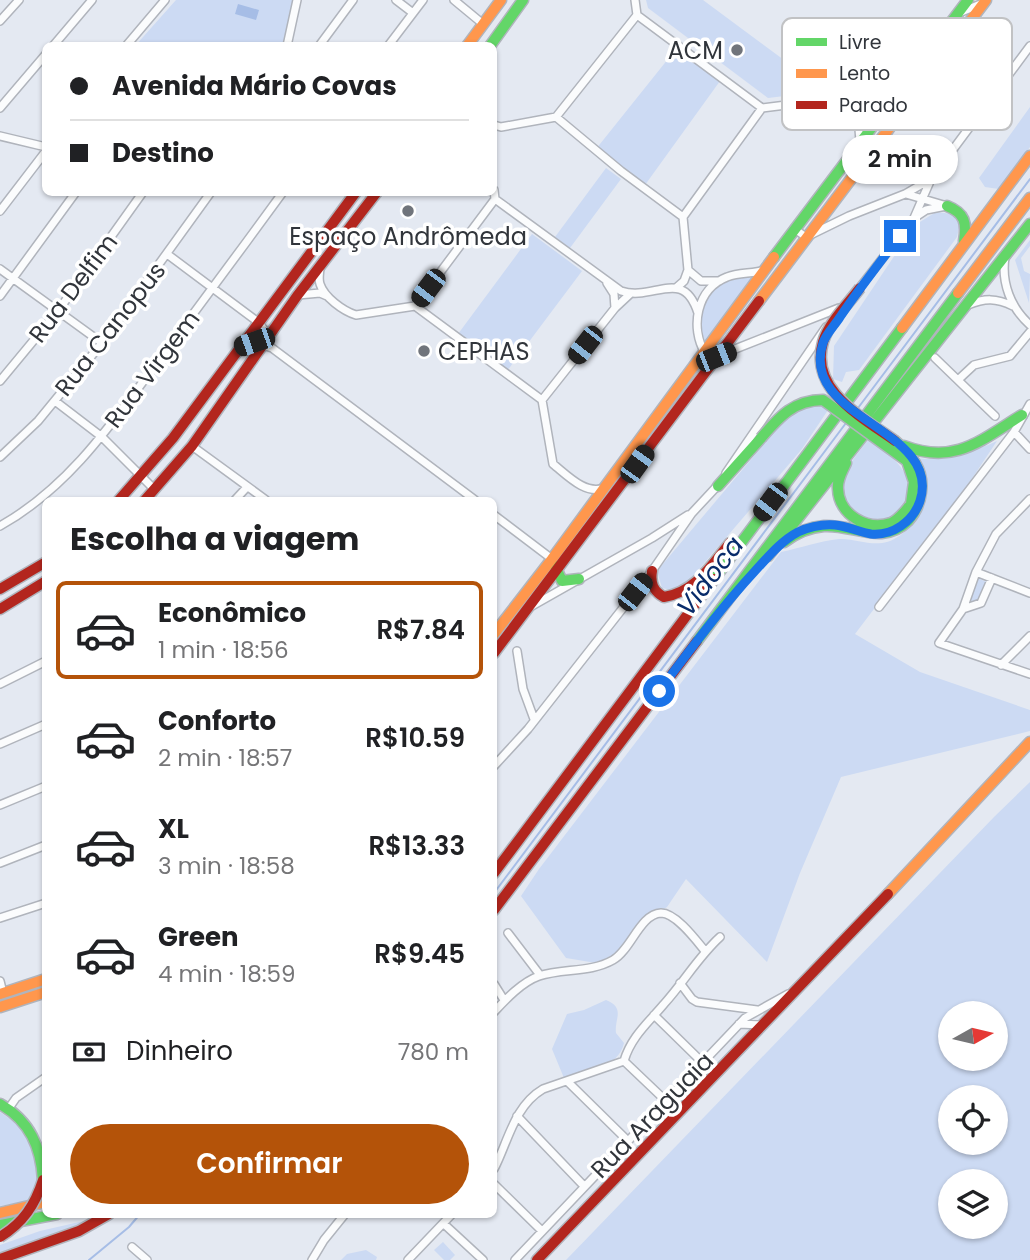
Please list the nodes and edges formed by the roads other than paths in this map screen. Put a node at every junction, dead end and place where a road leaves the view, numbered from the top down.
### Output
1 (19, 0) edge
2 (92, 0) edge
3 (165, 0) edge
4 (297, 0) edge
5 (353, 0) edge
6 (396, 0) edge
7 (423, 0) edge
8 (454, 0) edge
9 (501, 0) edge
10 (523, 0) edge
11 (635, 0) edge
12 (968, 0) edge
13 (987, 1) edge
14 (413, 13) junction
15 (958, 13) junction
16 (637, 15) junction
17 (2, 18) edge
18 (954, 18) edge
19 (974, 18) edge
20 (483, 24) junction
21 (56, 42) edge
22 (130, 42) edge
23 (288, 42) edge
24 (322, 42) edge
25 (391, 42) edge
26 (470, 42) edge
27 (493, 42) edge
28 (1030, 46) edge
29 (42, 59) edge
30 (1012, 70) edge
31 (782, 106) edge
32 (0, 108) edge
33 (762, 108) junction
34 (556, 117) junction
35 (497, 126) edge
36 (859, 130) edge
37 (868, 130) edge
38 (887, 130) edge
39 (967, 130) edge
40 (0, 136) edge
41 (860, 141) junction
42 (42, 148) edge
43 (42, 149) edge
44 (1030, 156) edge
45 (931, 179) junction
46 (905, 194) junction
47 (73, 196) edge
48 (140, 196) edge
49 (208, 196) edge
50 (280, 196) edge
51 (353, 196) edge
52 (374, 196) edge
53 (493, 196) edge
54 (495, 196) edge
55 (1030, 198) edge
56 (923, 199) junction
57 (832, 201) junction
58 (947, 206) junction
59 (0, 211) edge
60 (849, 215) junction
61 (683, 217) junction
62 (914, 218) junction
63 (1030, 224) edge
64 (796, 230) junction
65 (806, 237) junction
66 (963, 244) junction
67 (1007, 251) junction
68 (167, 254) junction
69 (320, 266) junction
70 (0, 269) edge
71 (688, 270) junction
72 (765, 270) junction
73 (13, 279) junction
74 (604, 280) junction
75 (719, 281) junction
76 (676, 288) junction
77 (860, 288) junction
78 (212, 289) junction
79 (630, 294) junction
80 (0, 296) edge
81 (297, 296) junction
82 (328, 296) junction
83 (270, 305) junction
84 (415, 306) junction
85 (966, 306) junction
86 (1013, 306) junction
87 (614, 308) junction
88 (839, 308) junction
89 (58, 311) junction
90 (698, 313) junction
91 (281, 319) junction
92 (258, 322) junction
93 (1030, 326) edge
94 (1030, 332) edge
95 (735, 334) junction
96 (102, 343) junction
97 (269, 344) junction
98 (748, 345) junction
99 (238, 348) junction
100 (705, 353) junction
101 (716, 357) junction
102 (935, 358) dead end
103 (959, 379) junction
104 (0, 381) edge
105 (542, 400) junction
106 (55, 401) junction
107 (1030, 404) edge
108 (1022, 415) junction
109 (995, 416) dead end
110 (1014, 432) junction
111 (102, 437) junction
112 (858, 440) junction
113 (895, 441) junction
114 (192, 446) junction
115 (1030, 449) edge
116 (0, 457) edge
117 (142, 477) junction
118 (786, 480) junction
119 (581, 486) junction
120 (719, 486) junction
121 (247, 487) junction
122 (605, 487) junction
123 (155, 489) junction
124 (122, 497) edge
125 (148, 497) edge
126 (237, 497) edge
127 (262, 497) edge
128 (471, 497) edge
129 (1029, 502) edge
130 (591, 507) junction
131 (692, 513) junction
132 (497, 517) edge
133 (0, 526) edge
134 (552, 559) junction
135 (42, 564) edge
136 (761, 565) junction
137 (557, 570) junction
138 (652, 571) junction
139 (30, 572) junction
140 (976, 572) junction
141 (992, 578) junction
142 (579, 579) junction
143 (42, 584) edge
144 (0, 589) edge
145 (31, 591) junction
146 (1030, 593) edge
147 (723, 606) junction
148 (879, 607) dead end
149 (0, 609) edge
150 (963, 609) junction
151 (525, 610) junction
152 (497, 630) edge
153 (1030, 636) edge
154 (497, 649) edge
155 (517, 651) dead end
156 (42, 663) edge
157 (1001, 665) junction
158 (1030, 674) edge
159 (0, 684) edge
160 (534, 719) junction
161 (42, 726) edge
162 (1030, 742) edge
163 (0, 744) edge
164 (497, 762) edge
165 (42, 788) edge
166 (0, 805) edge
167 (42, 847) edge
168 (0, 863) edge
169 (497, 869) edge
170 (42, 904) edge
171 (497, 906) edge
172 (0, 918) edge
173 (508, 933) dead end
174 (720, 937) dead end
175 (705, 951) junction
176 (540, 975) junction
177 (42, 980) edge
178 (0, 981) edge
179 (680, 984) junction
180 (801, 985) junction
181 (497, 988) edge
182 (2, 993) edge
183 (42, 993) edge
184 (505, 1000) junction
185 (0, 1007) edge
186 (497, 1009) edge
187 (757, 1010) junction
188 (654, 1015) junction
189 (739, 1024) junction
190 (762, 1025) junction
191 (624, 1061) junction
192 (702, 1062) junction
193 (42, 1080) edge
194 (566, 1081) junction
195 (666, 1101) junction
196 (4, 1106) edge
197 (517, 1116) junction
198 (627, 1140) junction
199 (42, 1155) edge
200 (497, 1163) edge
201 (42, 1184) edge
202 (584, 1186) junction
203 (497, 1187) edge
204 (42, 1203) edge
205 (0, 1213) edge
206 (42, 1217) edge
207 (102, 1218) edge
208 (342, 1218) edge
209 (449, 1218) edge
210 (444, 1224) junction
211 (0, 1225) edge
212 (542, 1231) junction
213 (0, 1237) edge
214 (132, 1247) dead end
215 (0, 1259) edge
216 (147, 1260) edge
217 (312, 1260) edge
218 (408, 1260) edge
219 (482, 1260) edge
220 (515, 1260) edge
221 (537, 1260) edge

1 - 17 street
2 - 21 street
3 - 22 street
4 - 23 street
5 - 24 street
6 - 14 street
7 - 14 street
8 - 20 street
9 - 20 main road
10 - 27 main road
11 - 16 street
12 - 15 main road
13 - 15 street
13 - 19 main road
14 - 25 street
15 - 18 main road
16 - 33 street
16 - 34 street
20 - 26 main road
28 - 30 street
29 - 32 street
31 - 33 street
33 - 61 street
34 - 35 street
34 - 61 street
36 - 41 street
37 - 41 main road
38 - 57 main road
39 - 45 street
40 - 42 street
41 - 64 main road
43 - 59 street
44 - 66 main road
45 - 46 street
45 - 56 street
46 - 56 street
46 - 60 street
47 - 73 street
48 - 89 street, Rua Delfim
49 - 68 street, Rua Canopus
50 - 78 street, Rua Virgem
51 - 83 main road
52 - 69 main road
53 - 84 street
54 - 74 street
55 - 147 main road
56 - 58 street
56 - 62 street
57 - 60 street
57 - 65 main road
58 - 62 street
58 - 66 main road
60 - 65 street
61 - 71 street
62 - 77 street
63 - 67 main road
64 - 65 street
64 - 72 main road
65 - 95 main road
66 - 118 main road
67 - 85 main road
67 - 86 street
68 - 78 street
68 - 96 street, Rua Canopus
69 - 81 main road
69 - 82 street
70 - 73 street
71 - 75 street
71 - 76 street
72 - 75 street
72 - 100 main road
73 - 80 street
73 - 89 street
74 - 79 street
74 - 87 street
75 - 90 street
76 - 79 street
76 - 90 street
77 - 88 street
77 - 113 main road, bridge
78 - 92 street
78 - 111 street, Rua Virgem
79 - 87 street
81 - 82 street
81 - 91 main road
82 - 84 street
83 - 91 main road
83 - 92 main road
84 - 105 street
85 - 86 street
85 - 112 main road
86 - 93 street
87 - 105 street
88 - 98 street
88 - 120 street
89 - 96 street
89 - 104 street, Rua Delfim
90 - 100 street
91 - 97 main road
92 - 97 street
92 - 99 main road
94 - 103 street
95 - 98 street
95 - 101 main road
96 - 106 street, Rua Canopus
97 - 99 street
97 - 114 main road
97 - 128 street
98 - 101 street
99 - 117 main road
100 - 122 main road
101 - 137 main road
102 - 103 street
103 - 109 street
105 - 119 street
106 - 111 street
106 - 116 street, Rua Canopus
107 - 108 street
108 - 110 street
108 - 113 main road
110 - 115 street
110 - 148 street
111 - 117 street
111 - 133 street, Rua Virgem
112 - 120 main road, bridge
112 - 136 main road
113 - 136 main road
114 - 121 street
114 - 123 main road
117 - 123 street
117 - 124 main road
118 - 138 main road
118 - 169 main road
119 - 122 street
119 - 130 street
120 - 131 street
121 - 126 street
121 - 127 street
122 - 130 main road
123 - 125 main road
129 - 140 street
130 - 134 main road
131 - 138 street
131 - 142 street
132 - 134 street
134 - 137 main road
134 - 152 main road
135 - 139 main road
136 - 147 main road
137 - 142 main road
137 - 151 main road
138 - 160 street
139 - 144 main road
139 - 145 main road
140 - 141 street
140 - 150 street
141 - 146 street
141 - 150 street
142 - 151 street
143 - 145 main road
145 - 149 main road
147 - 171 main road
150 - 157 street
151 - 154 main road
153 - 157 street
155 - 160 street
156 - 159 street
157 - 158 street
160 - 164 street
161 - 163 street
162 - 180 main road
165 - 166 street
167 - 168 street
170 - 172 street
173 - 176 street
174 - 175 street
175 - 176 street
175 - 179 street
176 - 184 street
177 - 182 main road
178 - 182 street
179 - 187 street
179 - 188 street
180 - 187 street, Rua Araguaia
180 - 190 main road
181 - 184 street
183 - 185 main road
184 - 186 street
187 - 189 street, Rua Araguaia
188 - 191 street
188 - 192 street
189 - 190 street
189 - 192 street, Rua Araguaia
190 - 221 main road
191 - 194 street
191 - 195 street
192 - 195 street, Rua Araguaia
193 - 196 street
194 - 197 street
194 - 198 street
195 - 198 street, Rua Araguaia
196 - 199 main road
197 - 200 street
197 - 202 street
198 - 202 street, Rua Araguaia
201 - 213 main road, bridge
202 - 212 street, Rua Araguaia
203 - 212 street
204 - 205 main road
206 - 211 main road
207 - 215 main road
208 - 217 street
209 - 210 street
210 - 218 street
210 - 219 street
212 - 220 street, Rua Araguaia
214 - 216 street

